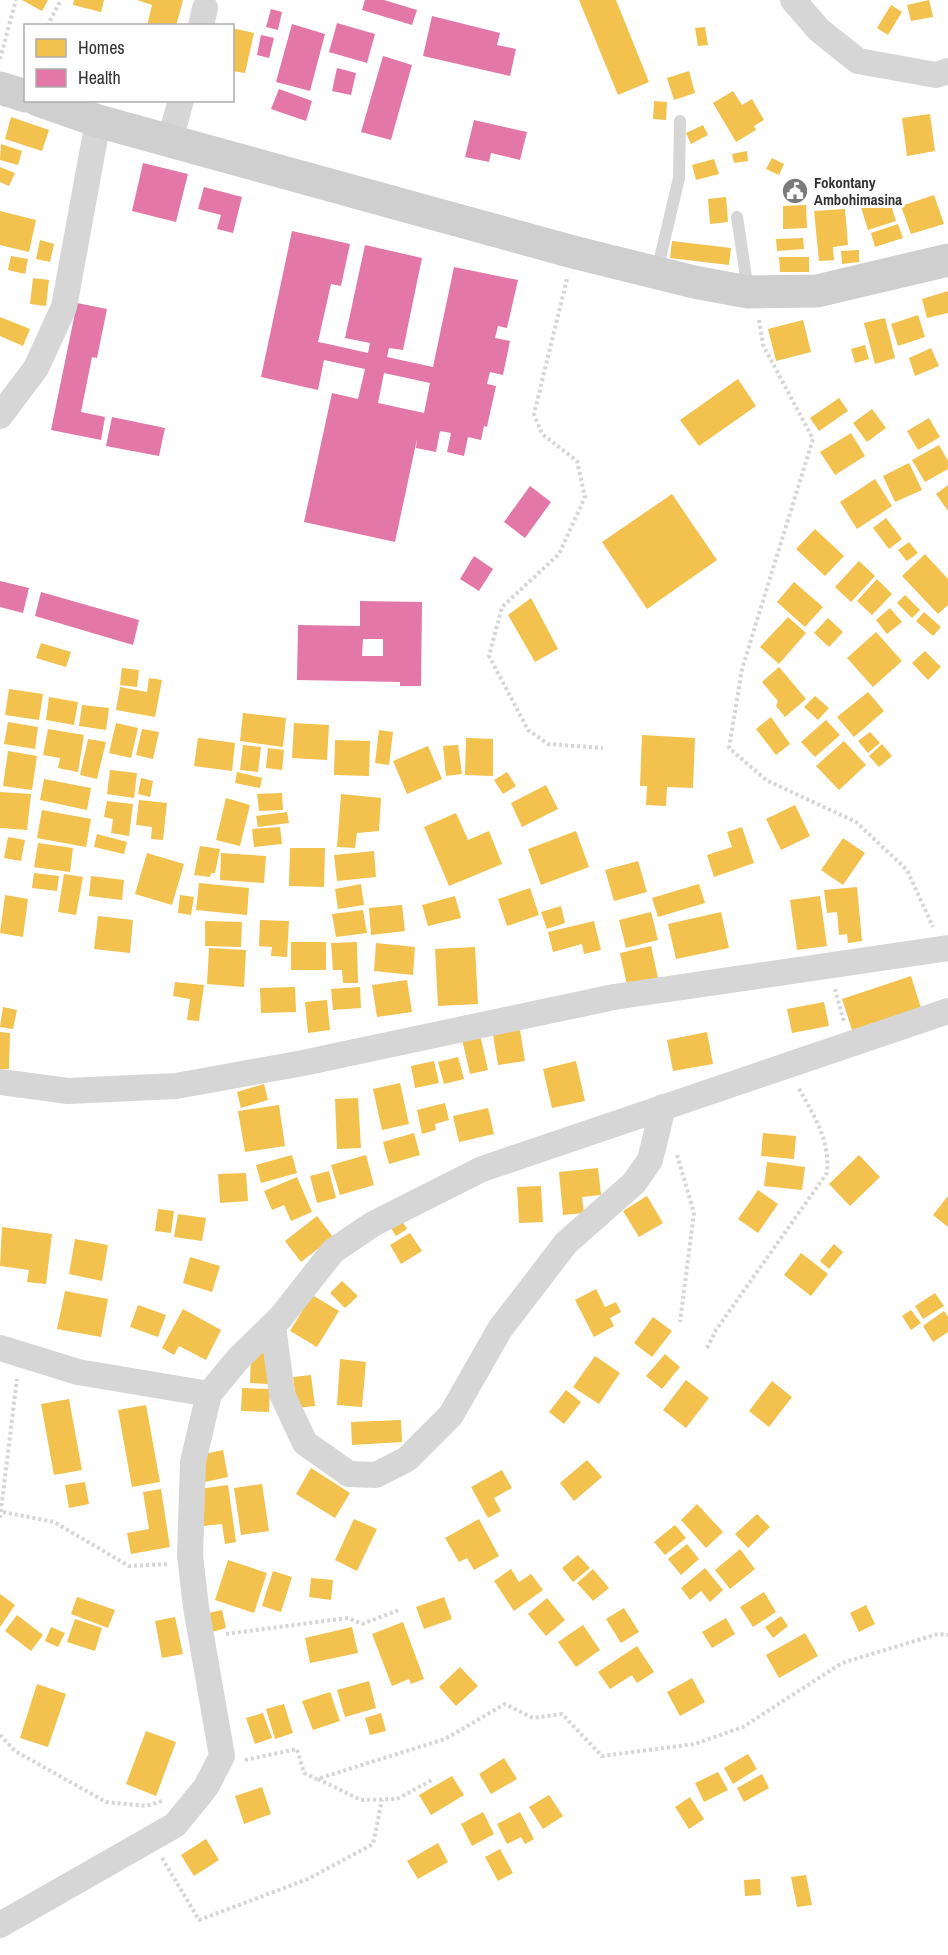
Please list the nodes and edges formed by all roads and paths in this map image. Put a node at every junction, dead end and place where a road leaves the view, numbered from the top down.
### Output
1 (16, 0) edge
2 (61, 0) edge
3 (793, 0) edge
4 (48, 24) edge
5 (0, 59) edge
6 (948, 71) edge
7 (0, 88) edge
8 (24, 95) edge
9 (44, 102) edge
10 (180, 102) edge
11 (98, 121) junction
12 (680, 121) dead end
13 (170, 140) junction
14 (737, 217) dead end
15 (573, 252) junction
16 (948, 260) edge
17 (656, 273) junction
18 (752, 292) junction
19 (0, 416) edge
20 (603, 748) dead end
21 (946, 948) edge
22 (830, 965) junction
23 (948, 1011) edge
24 (850, 1043) junction
25 (786, 1065) junction
26 (0, 1082) edge
27 (663, 1107) junction
28 (676, 1149) dead end
29 (680, 1322) dead end
30 (273, 1326) junction
31 (707, 1348) dead end
32 (10, 1351) edge
33 (209, 1394) junction
34 (3, 1512) junction
35 (0, 1518) edge
36 (191, 1563) junction
37 (399, 1610) dead end
38 (948, 1635) edge
39 (201, 1636) junction
40 (0, 1735) edge
41 (222, 1756) junction
42 (317, 1779) junction
43 (432, 1780) dead end
44 (166, 1800) dead end
45 (382, 1800) junction
46 (152, 1839) junction
47 (0, 1925) edge

1 - 5 path
2 - 4 path
3 - 6 street
7 - 8 main road
9 - 11 main road
10 - 13 street
11 - 13 main road
11 - 19 street
12 - 17 lane
13 - 15 main road
14 - 18 lane
15 - 17 main road
15 - 20 path
16 - 18 main road
17 - 18 main road
18 - 21 path
21 - 22 street
22 - 24 path
22 - 26 street
23 - 24 street
24 - 25 street
25 - 27 street
25 - 31 path
27 - 30 street
27 - 30 street
28 - 29 path
30 - 33 street
32 - 33 street
32 - 34 path
33 - 36 street
34 - 35 path
34 - 36 path
36 - 39 street
37 - 39 path
38 - 42 path
39 - 41 street
40 - 44 path
41 - 42 path
41 - 46 street
42 - 45 path
43 - 45 path
45 - 46 path
46 - 47 street

